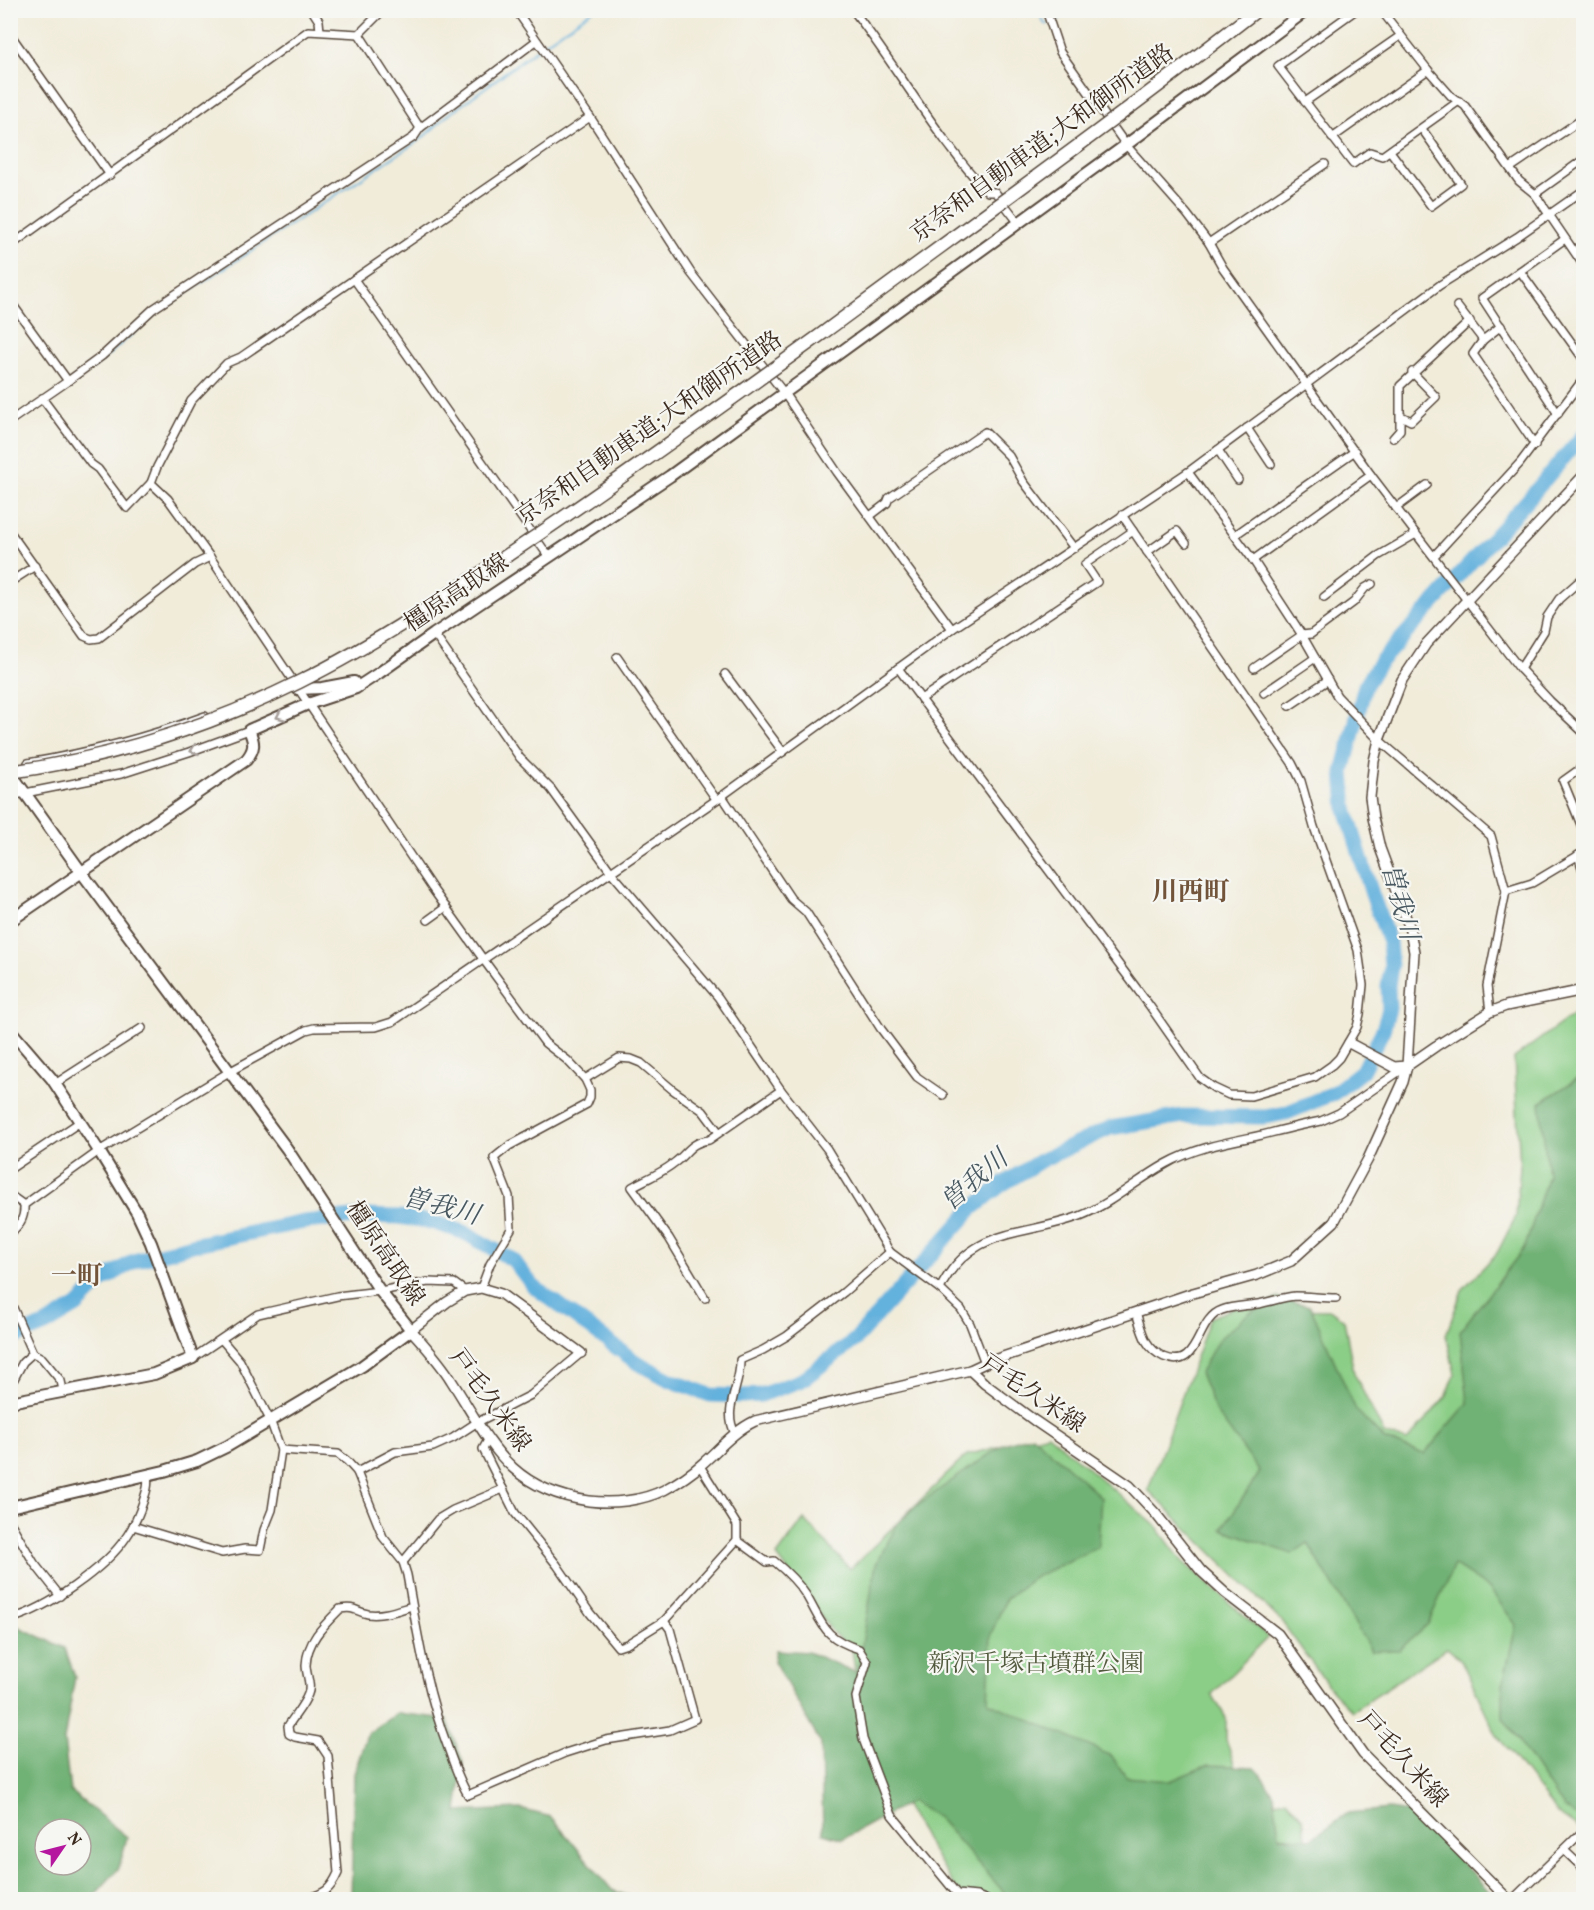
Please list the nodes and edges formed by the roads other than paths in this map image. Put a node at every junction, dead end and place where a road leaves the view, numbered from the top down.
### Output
1 (312, 10) edge
2 (382, 10) edge
3 (516, 10) edge
4 (854, 10) edge
5 (1046, 10) edge
6 (1257, 10) edge
7 (1307, 10) edge
8 (1356, 10) edge
9 (1381, 10) edge
10 (320, 31) junction
11 (10, 34) edge
12 (359, 34) junction
13 (1400, 36) junction
14 (538, 45) junction
15 (1428, 70) junction
16 (1460, 101) junction
17 (1305, 102) junction
18 (590, 117) junction
19 (1581, 120) dead end
20 (420, 128) junction
21 (1422, 129) junction
22 (1332, 138) junction
23 (1126, 145) junction
24 (1390, 151) junction
25 (1584, 159) edge
26 (1324, 164) dead end
27 (1510, 168) junction
28 (110, 175) junction
29 (1583, 192) edge
30 (1535, 194) junction
31 (1547, 214) junction
32 (1018, 222) junction
33 (1565, 239) junction
34 (1209, 243) junction
35 (10, 246) edge
36 (1584, 266) edge
37 (1520, 271) junction
38 (354, 279) junction
39 (10, 301) edge
40 (1457, 306) dead end
41 (1470, 321) junction
42 (1501, 326) junction
43 (1483, 340) junction
44 (1584, 360) edge
45 (1412, 372) junction
46 (1584, 378) edge
47 (68, 381) junction
48 (1307, 383) junction
49 (784, 393) junction
50 (42, 398) junction
51 (1558, 414) junction
52 (1401, 416) junction
53 (10, 421) edge
54 (1247, 428) junction
55 (1394, 438) dead end
56 (1535, 445) junction
57 (1218, 450) junction
58 (1354, 451) junction
59 (1271, 464) dead end
60 (1188, 472) junction
61 (1371, 475) junction
62 (1584, 475) edge
63 (1238, 480) dead end
64 (151, 483) junction
65 (1427, 485) dead end
66 (1396, 508) junction
67 (1122, 515) junction
68 (870, 516) junction
69 (1133, 531) junction
70 (10, 532) edge
71 (1416, 534) junction
72 (1235, 535) junction
73 (1186, 543) dead end
74 (1074, 548) junction
75 (1147, 552) junction
76 (210, 557) junction
77 (1435, 557) junction
78 (549, 558) junction
79 (1253, 560) junction
80 (34, 566) junction
81 (1584, 577) edge
82 (10, 582) edge
83 (1372, 584) dead end
84 (1324, 597) dead end
85 (1465, 597) junction
86 (952, 629) junction
87 (434, 634) junction
88 (1302, 635) junction
89 (617, 657) dead end
90 (1315, 658) junction
91 (389, 665) junction
92 (898, 668) junction
93 (1254, 668) dead end
94 (1520, 669) junction
95 (725, 674) dead end
96 (1328, 680) junction
97 (298, 689) junction
98 (1264, 693) dead end
99 (921, 699) junction
100 (308, 704) junction
101 (1289, 706) dead end
102 (249, 730) junction
103 (1584, 733) edge
104 (1376, 737) junction
105 (783, 752) junction
106 (10, 766) edge
107 (1584, 766) edge
108 (10, 772) edge
109 (25, 793) junction
110 (10, 796) edge
111 (719, 798) junction
112 (1584, 832) edge
113 (1581, 853) edge
114 (611, 872) junction
115 (82, 873) junction
116 (1584, 874) edge
117 (1506, 891) junction
118 (446, 907) junction
119 (428, 920) dead end
120 (10, 921) edge
121 (483, 959) junction
122 (1584, 990) edge
123 (1490, 1012) junction
124 (142, 1028) dead end
125 (10, 1030) edge
126 (1351, 1045) junction
127 (1407, 1066) junction
128 (229, 1072) junction
129 (585, 1079) junction
130 (55, 1084) junction
131 (782, 1090) junction
132 (943, 1095) dead end
133 (80, 1122) junction
134 (718, 1131) junction
135 (99, 1150) junction
136 (10, 1169) edge
137 (10, 1195) edge
138 (24, 1205) junction
139 (10, 1234) edge
140 (890, 1252) junction
141 (481, 1288) junction
142 (937, 1288) junction
143 (380, 1291) junction
144 (465, 1291) junction
145 (705, 1298) dead end
146 (1336, 1298) dead end
147 (11, 1305) edge
148 (1136, 1312) junction
149 (411, 1330) junction
150 (222, 1340) junction
151 (32, 1351) junction
152 (581, 1353) joint
153 (193, 1358) junction
154 (985, 1363) junction
155 (970, 1370) junction
156 (10, 1386) edge
157 (63, 1390) junction
158 (10, 1402) edge
159 (270, 1420) junction
160 (476, 1423) junction
161 (735, 1433) junction
162 (488, 1440) junction
163 (281, 1450) junction
164 (700, 1466) junction
165 (357, 1472) junction
166 (147, 1475) junction
167 (503, 1489) junction
168 (10, 1507) edge
169 (10, 1522) edge
170 (133, 1526) junction
171 (737, 1540) junction
172 (402, 1562) junction
173 (60, 1596) junction
174 (412, 1606) junction
175 (10, 1619) edge
176 (664, 1621) junction
177 (1581, 1833) dead end
178 (1564, 1850) junction
179 (1584, 1869) edge
180 (303, 1899) edge
181 (987, 1899) edge
182 (1511, 1899) edge

1 - 10 street
2 - 12 street
3 - 14 street
4 - 32 street
5 - 23 street
6 - 108 highway, 京奈和自動車道;大和御所道路, bridge
7 - 23 main road, 橿原高取線
8 - 17 street
9 - 13 street
10 - 12 street
10 - 28 street
11 - 28 street
12 - 20 street
13 - 15 street
13 - 17 street
14 - 18 street
14 - 20 street
15 - 16 street
15 - 22 street
16 - 21 street
16 - 27 street
17 - 22 street
18 - 38 street
18 - 49 street
19 - 27 street
20 - 47 street
21 - 24 street
21 - 24 street
22 - 24 street
23 - 32 main road, 橿原高取線
23 - 34 street
25 - 30 street
26 - 34 street
27 - 30 street
28 - 35 street
29 - 31 street
30 - 31 street
31 - 33 street
31 - 48 street
32 - 49 main road, 橿原高取線
33 - 36 street
33 - 37 street
34 - 48 street
37 - 42 street
37 - 44 street
38 - 64 street
38 - 78 street
39 - 47 street
40 - 41 street
41 - 43 street
41 - 45 street
42 - 43 street
42 - 51 street
43 - 56 street
45 - 52 street
45 - 52 street
46 - 51 street
47 - 50 street
48 - 54 street
48 - 58 street
49 - 68 street
49 - 78 main road, 橿原高取線
50 - 53 street
50 - 64 street
51 - 56 street
52 - 55 street
54 - 57 street
54 - 59 street
56 - 77 street
57 - 60 street
57 - 63 street
58 - 61 street
58 - 72 street
60 - 67 street
60 - 72 street
61 - 66 street
61 - 79 street
62 - 85 street
64 - 76 street
65 - 66 street
66 - 71 street
67 - 69 street
67 - 74 street
68 - 74 street
68 - 86 street
69 - 75 street
69 - 99 street
70 - 80 street
71 - 77 street
71 - 84 street
72 - 79 street
73 - 75 street
74 - 86 street
75 - 126 street
76 - 80 street
76 - 97 street
77 - 85 street
78 - 87 main road, 橿原高取線
79 - 88 street
80 - 82 street
81 - 94 street
83 - 88 street
85 - 94 street
85 - 104 street
86 - 92 street
87 - 91 main road, 橿原高取線
87 - 114 street
88 - 90 street
88 - 93 street
89 - 111 street
90 - 96 street
90 - 98 street
91 - 97 main road, 橿原高取線
91 - 100 main road, 橿原高取線
92 - 99 street
92 - 105 street
94 - 103 street
95 - 105 street
96 - 101 street
96 - 104 street
97 - 100 street
97 - 106 street
99 - 126 street
100 -> 102 main road, 橿原高取線
100 - 118 street
102 -> 109 street
102 - 115 main road
104 - 117 street
104 - 127 street
105 - 111 street
107 - 112 street
108 - 109 main road, 橿原高取線
109 - 110 street
109 - 115 main road, 橿原高取線
111 - 114 street
111 - 132 street
113 - 116 street
113 - 117 street
114 - 121 street
114 - 131 street
115 - 120 main road
115 - 128 main road, 橿原高取線
117 - 123 street
118 - 119 street
118 - 121 street
121 - 128 street
121 - 129 street
122 - 123 street
123 - 127 street
124 - 130 street
125 - 130 main road
126 - 127 street
127 - 142 street
127 - 148 street
128 - 135 street
128 - 143 main road, 橿原高取線
129 - 134 street
129 - 141 street
130 - 133 main road
131 - 134 street
131 - 140 street
133 - 135 main road
133 - 136 street
134 - 145 street
135 - 138 street
135 - 153 main road
137 - 138 street
138 - 139 street
140 - 142 street
140 - 161 street
141 - 144 street
141 - 152 street
142 - 154 street
143 - 144 street
143 - 149 main road, 橿原高取線
143 - 150 street
144 - 149 street
146 - 148 street
147 - 151 street
148 - 154 street
149 - 159 main road, 橿原高取線
149 - 160 street, 戸毛久米線
150 - 153 street
150 - 159 street
151 - 156 street
151 - 157 street
152 - 160 street
153 - 157 main road
154 - 155 street
155 - 161 street, 戸毛久米線
155 - 182 street, 戸毛久米線
157 - 158 main road
159 - 163 street
159 - 166 main road, 橿原高取線
160 - 162 street, 戸毛久米線
160 - 165 street
161 - 164 street, 戸毛久米線
162 - 164 street, 戸毛久米線
162 - 167 street
163 - 165 street
163 - 170 street
164 - 171 street
165 - 172 street
166 - 168 main road, 橿原高取線
166 - 170 street
167 - 172 street
167 - 176 street
169 - 173 street
170 - 173 street
171 - 176 street
171 - 181 street
172 - 174 street
173 - 175 street
174 - 176 street
174 - 180 street
177 - 178 street
178 - 179 street
178 - 182 street

